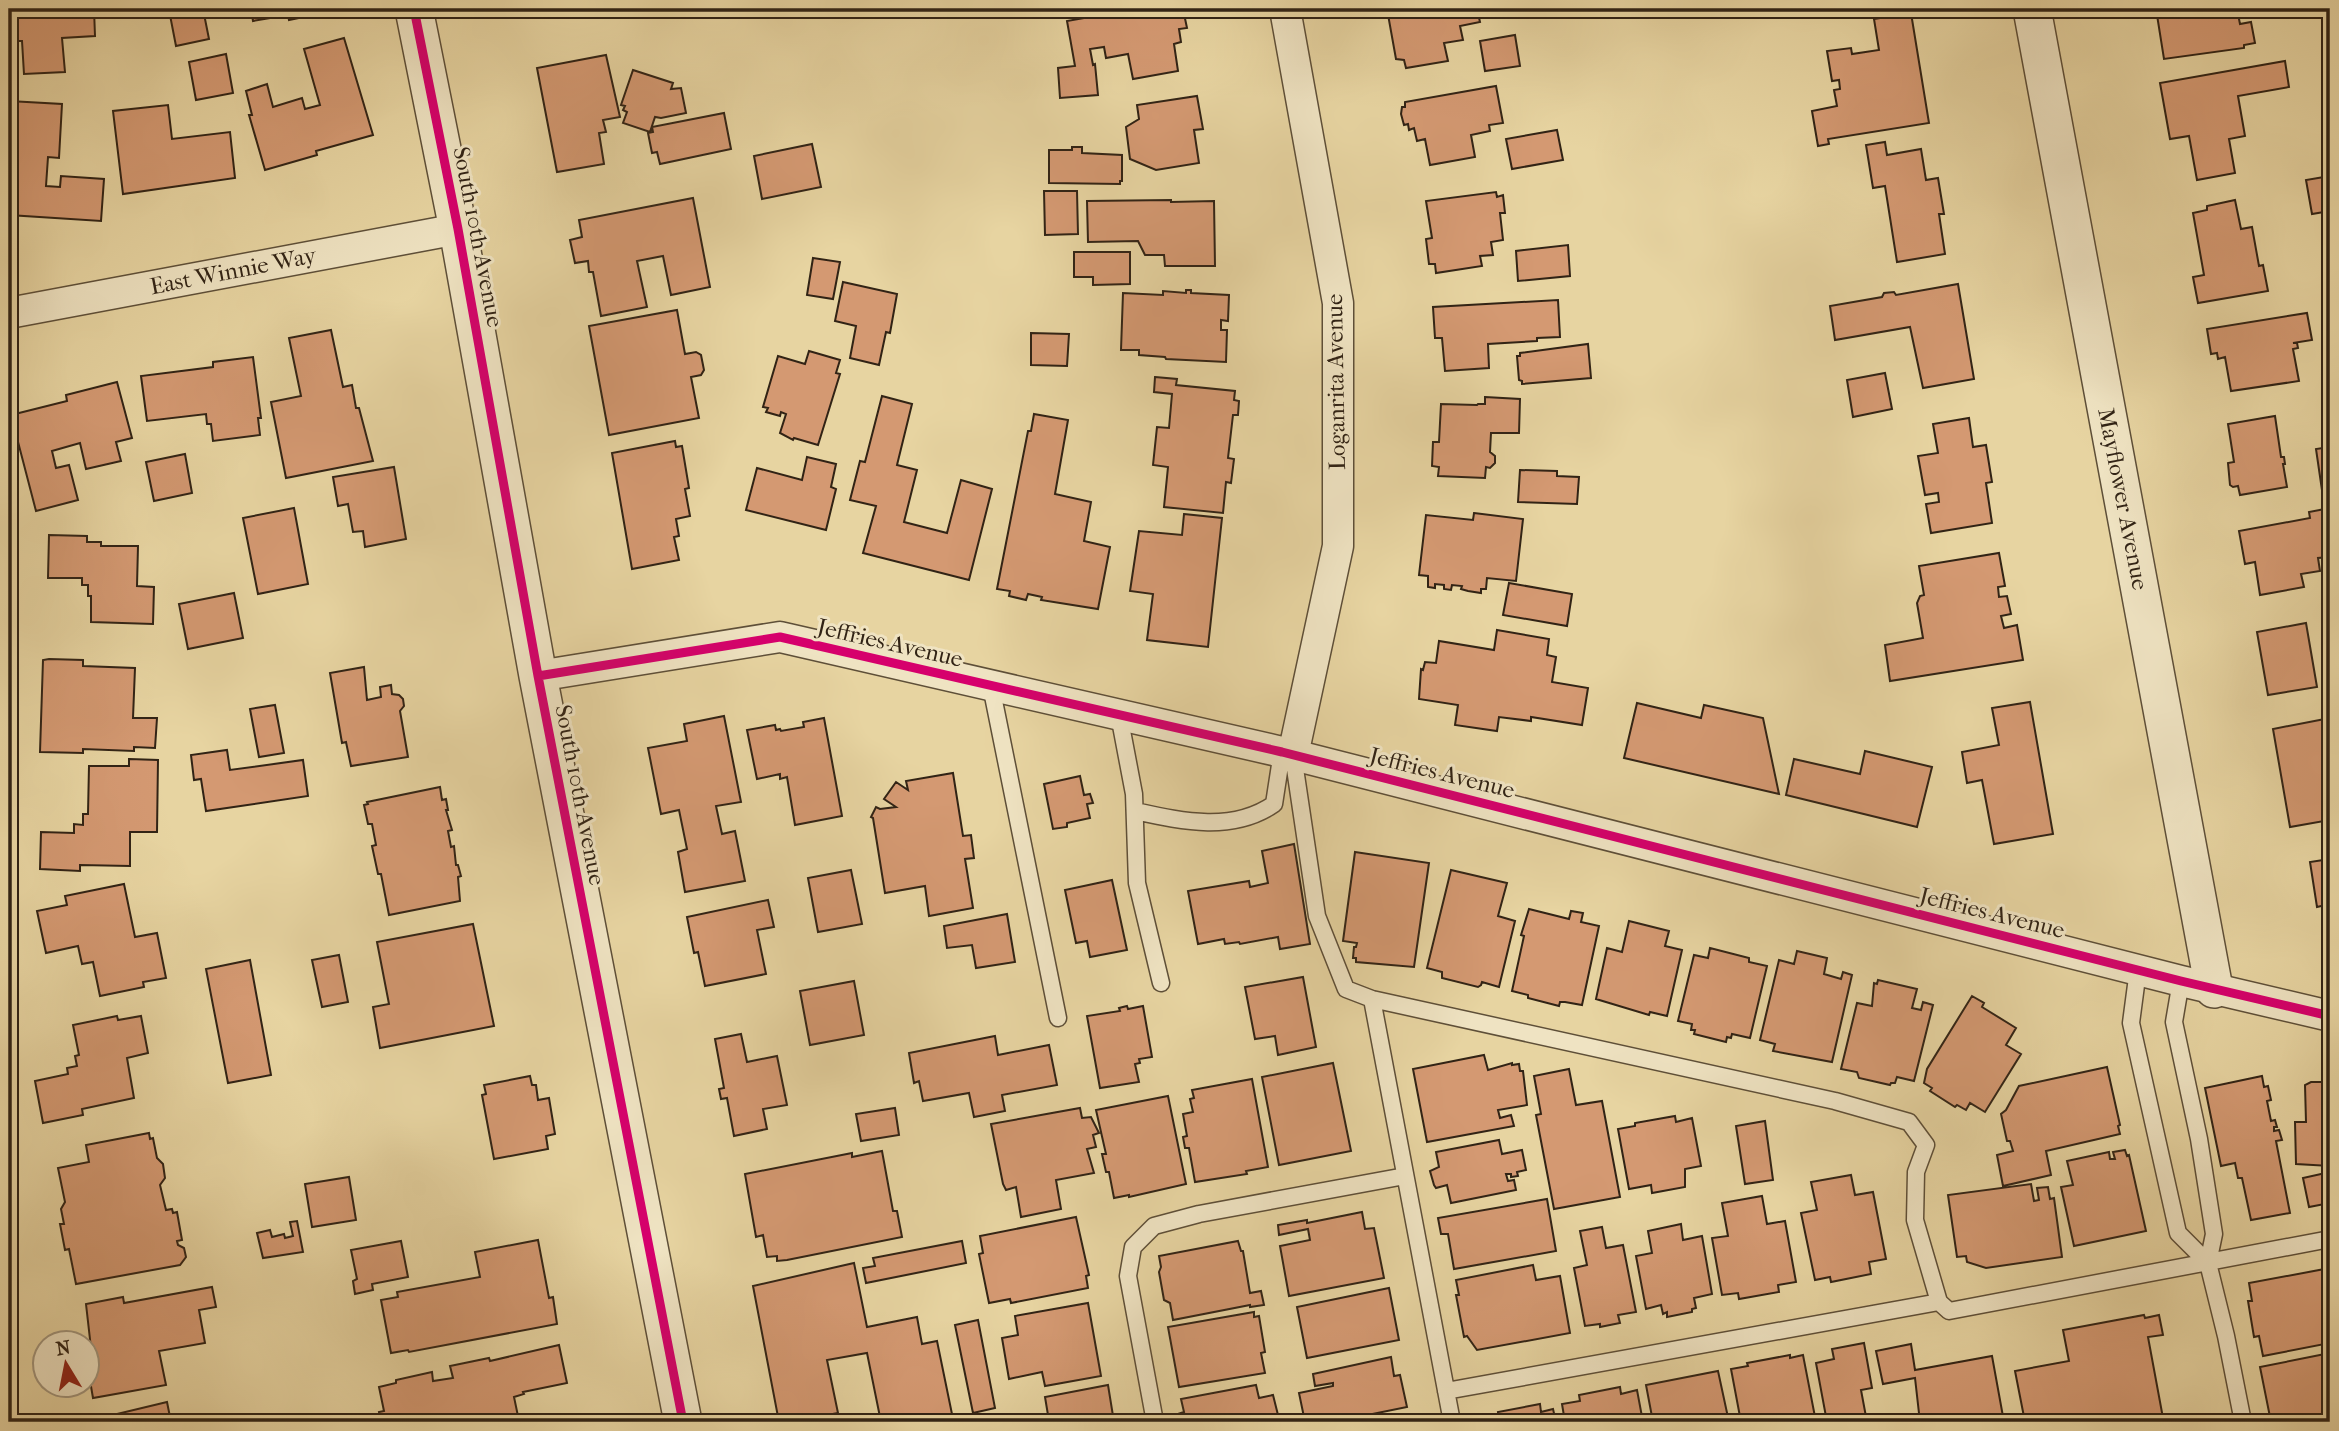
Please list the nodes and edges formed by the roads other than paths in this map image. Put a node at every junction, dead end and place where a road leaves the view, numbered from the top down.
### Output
1 (415, 9) edge
2 (1284, 9) edge
3 (2032, 9) edge
4 (458, 229) junction
5 (9, 313) edge
6 (538, 676) junction
7 (991, 686) junction
8 (1119, 715) junction
9 (1287, 754) junction
10 (1135, 811) junction
11 (2138, 970) junction
12 (1161, 982) dead end
13 (2198, 985) junction
14 (1372, 999) junction
15 (2330, 1016) edge
16 (1058, 1018) dead end
17 (1405, 1177) junction
18 (2330, 1239) edge
19 (2208, 1263) junction
20 (1939, 1302) junction
21 (1446, 1391) junction
22 (683, 1422) edge
23 (1155, 1422) edge
24 (1452, 1422) edge
25 (2243, 1422) edge

1 - 4 street, South 10th Avenue
2 - 9 street, Loganrita Avenue
3 - 13 street, Mayflower Avenue
4 - 5 street, East Winnie Way
4 - 6 street, South 10th Avenue
6 - 7 street, Jeffries Avenue
6 - 22 street, South 10th Avenue
7 - 8 street, Jeffries Avenue
7 - 16 lane
8 - 9 street, Jeffries Avenue
8 - 10 lane
9 - 10 lane
9 - 11 street, Jeffries Avenue
9 - 14 lane
10 - 12 lane
11 - 13 street, Jeffries Avenue
11 - 19 lane
13 - 15 street, Jeffries Avenue
13 - 19 lane
14 - 17 lane
14 - 20 lane
17 - 21 lane
17 - 23 lane
18 - 19 lane
19 - 20 lane
19 - 25 lane
20 - 21 lane
21 - 24 lane

